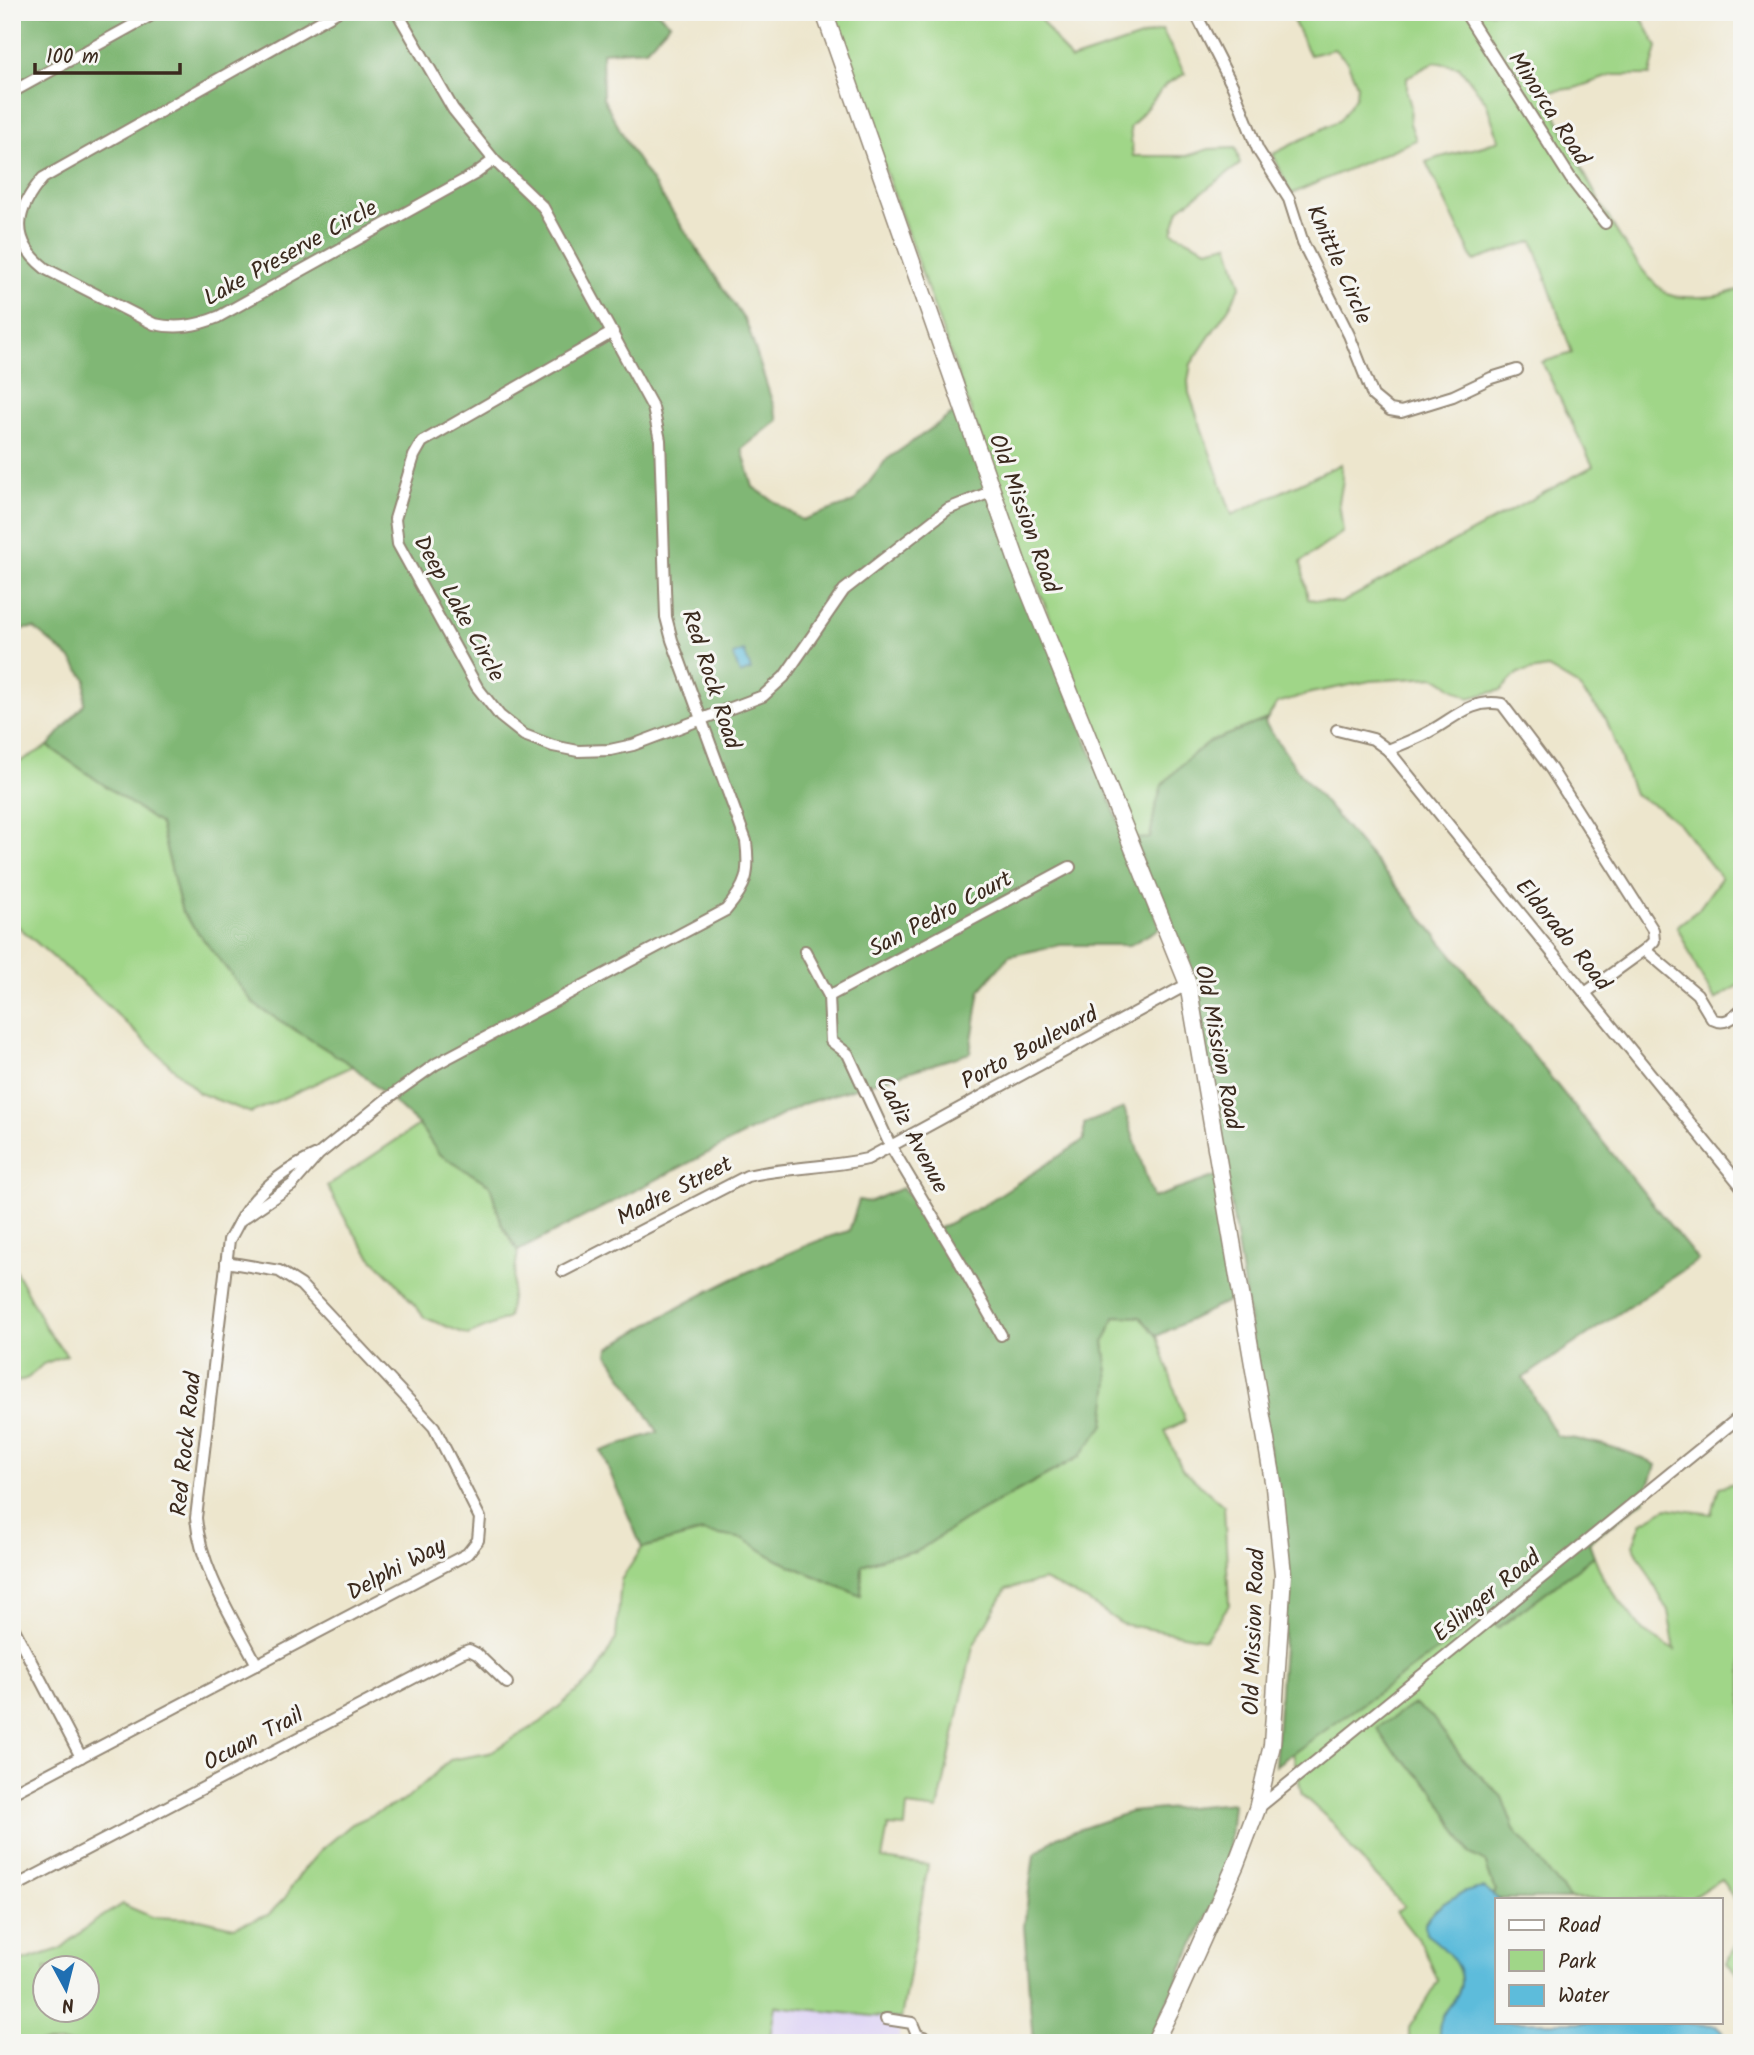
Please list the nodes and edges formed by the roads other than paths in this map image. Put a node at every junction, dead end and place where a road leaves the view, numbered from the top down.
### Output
1 (157, 12) edge
2 (337, 12) edge
3 (397, 12) edge
4 (824, 12) edge
5 (1195, 12) edge
6 (1465, 12) edge
7 (12, 92) edge
8 (494, 160) junction
9 (1605, 223) dead end
10 (613, 332) junction
11 (1517, 370) dead end
12 (993, 491) junction
13 (701, 720) junction
14 (1337, 730) dead end
15 (1388, 750) junction
16 (1070, 867) dead end
17 (1646, 950) junction
18 (805, 951) dead end
19 (1188, 984) junction
20 (1585, 993) junction
21 (829, 996) junction
22 (1742, 1010) edge
23 (890, 1145) junction
24 (319, 1154) junction
25 (277, 1178) junction
26 (1742, 1187) edge
27 (284, 1191) junction
28 (242, 1219) junction
29 (226, 1262) junction
30 (563, 1271) dead end
31 (1001, 1335) dead end
32 (1742, 1415) edge
33 (12, 1625) edge
34 (257, 1665) junction
35 (507, 1683) dead end
36 (81, 1757) junction
37 (12, 1793) edge
38 (1257, 1809) junction
39 (12, 1888) edge
40 (886, 2019) dead end
41 (916, 2039) edge
42 (942, 2043) edge
43 (1154, 2043) edge

1 - 7 street
2 - 8 street, Lake Preserve Circle
3 - 8 street, Red Rock Road
4 - 12 street, Old Mission Road
5 - 11 street, Knittle Circle
6 - 9 street, Minorca Road
8 - 10 street, Red Rock Road
10 - 13 street, Red Rock Road
10 - 13 street, Deep Lake Circle
12 - 13 street, Deep Lake Circle
12 - 19 street, Old Mission Road
13 - 24 street, Red Rock Road
14 - 15 street, Eldorado Road
15 - 17 street
15 - 20 street, Eldorado Road
16 - 21 street, San Pedro Court
17 - 20 street
17 - 22 street
18 - 21 street, Cadiz Avenue
19 - 23 street, Porto Boulevard
19 - 38 street, Old Mission Road
20 - 26 street, Eldorado Road
21 - 23 street, Cadiz Avenue
23 - 30 street, Madre Street
23 - 31 street, Cadiz Avenue
24 - 25 street, Red Rock Road
24 - 27 street, Red Rock Road
25 - 27 street
25 - 28 street, Red Rock Road
27 - 28 street, Red Rock Road
28 - 29 street, Red Rock Road
29 - 34 street, Red Rock Road
29 - 34 street, Delphi Way
32 - 38 street, Eslinger Road
33 - 36 street
34 - 36 street, Delphi Way
35 - 39 street, Ocuan Trail
36 - 37 street, Delphi Way
38 - 43 street, Old Mission Road
40 - 41 street
41 - 42 street

